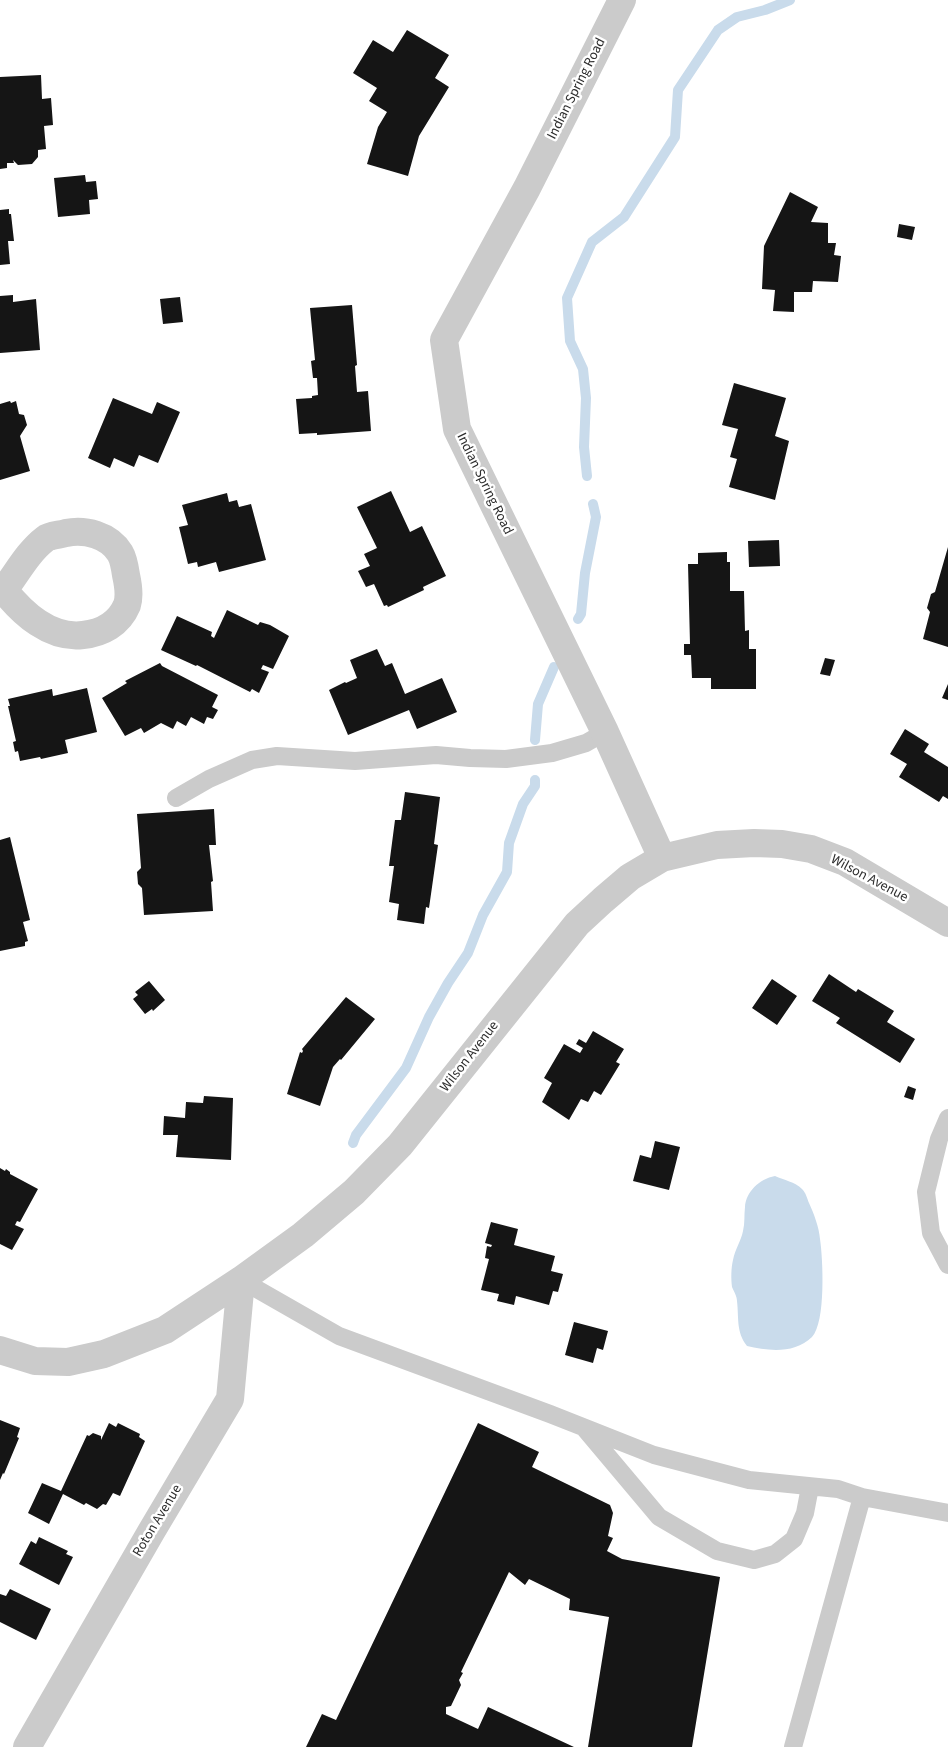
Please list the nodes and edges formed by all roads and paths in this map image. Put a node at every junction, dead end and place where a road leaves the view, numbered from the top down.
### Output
1 (622, 0) edge
2 (2, 590) edge
3 (605, 732) junction
4 (176, 798) dead end
5 (662, 858) junction
6 (948, 923) edge
7 (948, 1118) edge
8 (948, 1264) edge
9 (241, 1280) junction
10 (0, 1350) edge
11 (583, 1427) junction
12 (810, 1487) junction
13 (862, 1497) junction
14 (948, 1513) edge
15 (27, 1747) edge
16 (793, 1747) edge

1 - 3 street, Indian Spring Road
2 - 2 street
3 - 4 lane
3 - 5 street, Indian Spring Road
5 - 6 street, Wilson Avenue
5 - 9 street, Wilson Avenue
7 - 8 lane
9 - 10 street, Wilson Avenue
9 - 11 lane
9 - 15 street, Roton Avenue
11 - 12 lane
11 - 12 lane
12 - 13 lane
13 - 14 lane
13 - 16 lane

